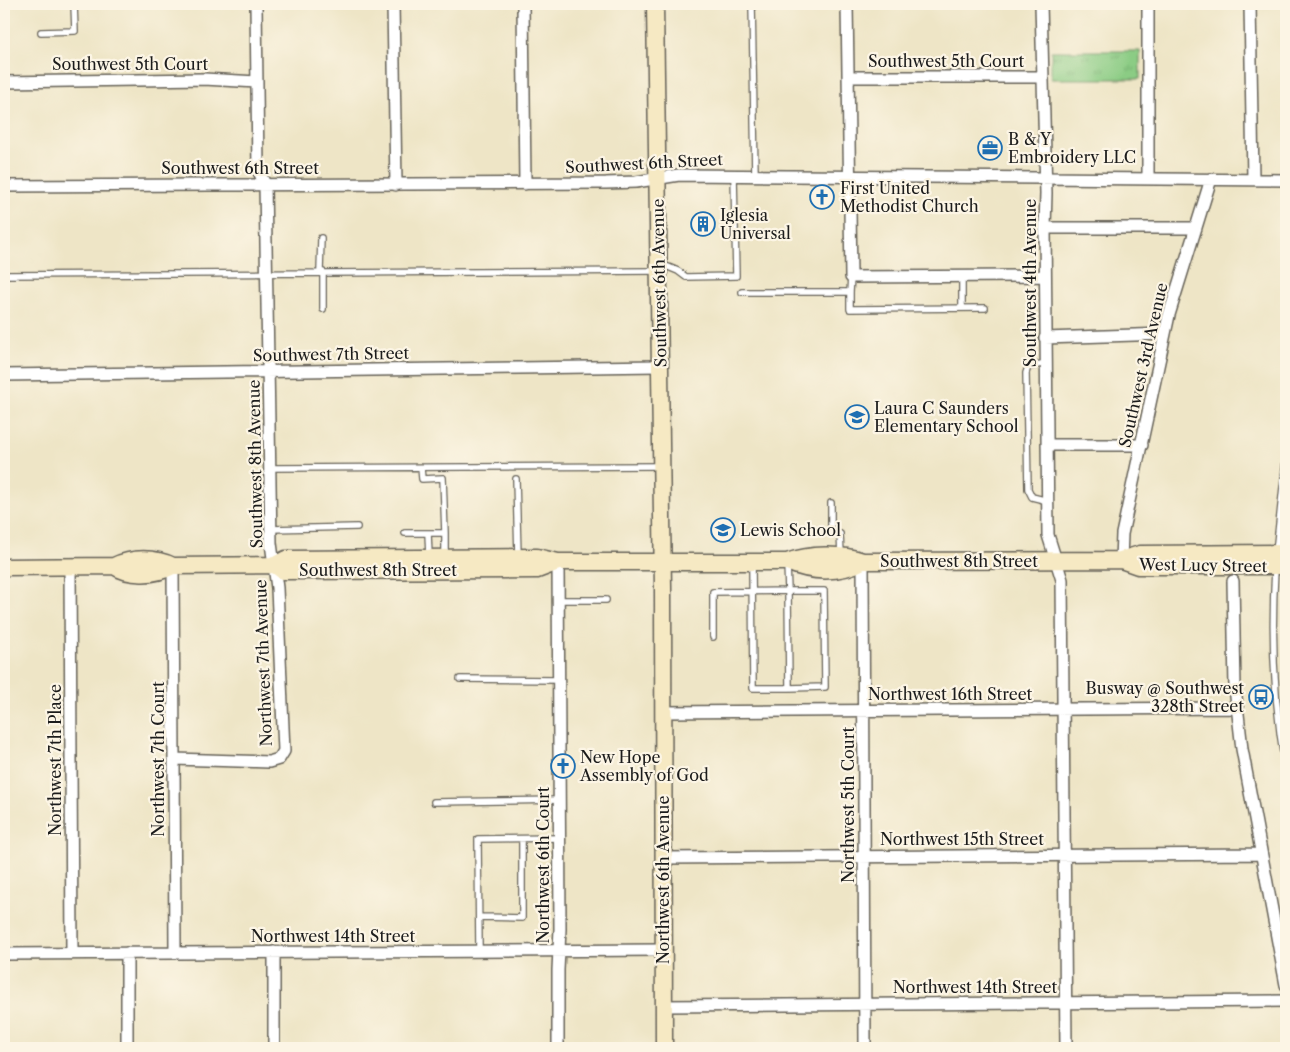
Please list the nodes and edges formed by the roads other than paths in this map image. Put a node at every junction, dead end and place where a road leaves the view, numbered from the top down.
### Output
1 (74, 4) edge
2 (256, 4) edge
3 (393, 4) edge
4 (523, 4) edge
5 (655, 4) edge
6 (752, 4) edge
7 (847, 4) edge
8 (1041, 4) edge
9 (1148, 4) edge
10 (1250, 4) edge
11 (41, 32) dead end
12 (849, 77) junction
13 (1042, 77) junction
14 (4, 82) edge
15 (257, 82) junction
16 (734, 175) junction
17 (755, 175) junction
18 (851, 175) junction
19 (658, 178) junction
20 (1046, 178) junction
21 (1148, 179) junction
22 (1211, 180) junction
23 (1253, 180) junction
24 (1286, 180) edge
25 (265, 184) junction
26 (525, 184) junction
27 (396, 185) junction
28 (4, 186) edge
29 (1044, 228) junction
30 (1196, 228) junction
31 (320, 238) dead end
32 (659, 267) junction
33 (267, 272) junction
34 (322, 272) junction
35 (4, 275) edge
36 (1045, 276) junction
37 (851, 277) junction
38 (962, 277) junction
39 (742, 292) dead end
40 (850, 292) junction
41 (962, 308) junction
42 (984, 308) dead end
43 (323, 310) dead end
44 (1165, 334) junction
45 (1045, 338) junction
46 (1046, 363) junction
47 (659, 366) junction
48 (269, 372) junction
49 (4, 376) edge
50 (1047, 445) junction
51 (1142, 446) junction
52 (1286, 459) edge
53 (662, 466) junction
54 (270, 468) junction
55 (422, 468) junction
56 (516, 478) dead end
57 (1048, 501) junction
58 (831, 503) dead end
59 (271, 528) junction
60 (357, 528) dead end
61 (405, 533) dead end
62 (428, 533) junction
63 (444, 533) junction
64 (841, 557) junction
65 (437, 558) junction
66 (518, 558) junction
67 (1056, 560) junction
68 (1121, 560) junction
69 (1281, 560) edge
70 (863, 561) junction
71 (558, 562) junction
72 (662, 562) junction
73 (752, 562) junction
74 (787, 562) junction
75 (275, 565) junction
76 (4, 566) edge
77 (70, 566) junction
78 (173, 566) junction
79 (1233, 581) dead end
80 (752, 591) junction
81 (788, 591) junction
82 (558, 600) junction
83 (606, 600) dead end
84 (713, 637) dead end
85 (460, 679) dead end
86 (557, 680) junction
87 (789, 688) junction
88 (1237, 708) junction
89 (1064, 709) junction
90 (864, 711) junction
91 (662, 712) junction
92 (174, 759) junction
93 (1286, 771) edge
94 (560, 800) junction
95 (434, 802) dead end
96 (560, 838) junction
97 (522, 839) junction
98 (1260, 854) junction
99 (1065, 855) junction
100 (864, 856) junction
101 (663, 858) junction
102 (479, 917) junction
103 (663, 950) junction
104 (479, 951) junction
105 (559, 951) junction
106 (274, 952) junction
107 (126, 953) junction
108 (175, 953) junction
109 (4, 954) edge
110 (72, 954) junction
111 (1286, 985) edge
112 (1286, 1001) edge
113 (1066, 1003) junction
114 (865, 1004) junction
115 (663, 1006) junction
116 (127, 1048) edge
117 (274, 1048) edge
118 (558, 1048) edge
119 (664, 1048) edge
120 (865, 1048) edge
121 (1066, 1048) edge

1 - 11 lane
2 - 15 street, Southwest 8th Avenue
3 - 27 street
4 - 26 street
5 - 19 street, Southwest 6th Avenue
6 - 17 lane
7 - 12 street
8 - 13 street, Southwest 4th Avenue
9 - 21 street
10 - 23 street
12 - 13 street, Southwest 5th Court
12 - 18 street
13 - 20 street, Southwest 4th Avenue
14 - 15 street, Southwest 5th Court
15 - 25 street, Southwest 8th Avenue
16 - 17 street, Southwest 6th Street
16 - 19 street, Southwest 6th Street
16 - 32 lane
17 - 18 street, Southwest 6th Street
18 - 20 street, Southwest 6th Street
18 - 37 street
19 - 26 street, Southwest 6th Street
19 - 32 street, Southwest 6th Avenue
20 - 21 street, Southwest 6th Street
20 - 29 street, Southwest 4th Avenue
21 - 22 street, Southwest 6th Street
22 - 23 street, Southwest 6th Street
22 - 30 street, Southwest 3rd Avenue
23 - 24 street, Southwest 6th Street
25 - 27 street, Southwest 6th Street
25 - 28 street, Southwest 6th Street
25 - 33 street, Southwest 8th Avenue
26 - 27 street, Southwest 6th Street
29 - 30 street
29 - 36 street, Southwest 4th Avenue
30 - 44 street, Southwest 3rd Avenue
31 - 34 lane
32 - 34 lane
32 - 47 street, Southwest 6th Avenue
33 - 34 lane
33 - 35 lane
33 - 48 street, Southwest 8th Avenue
34 - 43 lane
36 - 38 street
36 - 45 street, Southwest 4th Avenue
37 - 38 street
37 - 40 lane
38 - 41 lane
39 - 40 lane
40 - 41 lane
41 - 42 lane
44 - 45 street
44 - 51 street, Southwest 3rd Avenue
45 - 46 street, Southwest 4th Avenue
46 - 50 street, Southwest 4th Avenue
46 - 57 lane
47 - 48 street, Southwest 7th Street
47 - 53 street, Southwest 6th Avenue
48 - 49 street, Southwest 7th Street
48 - 54 street, Southwest 8th Avenue
50 - 51 street
50 - 57 street, Southwest 4th Avenue
51 - 68 street, Southwest 3rd Avenue
52 - 69 lane
53 - 55 lane
53 - 72 street, Southwest 6th Avenue
54 - 55 lane
54 - 59 street, Southwest 8th Avenue
55 - 63 lane
56 - 66 lane
57 - 67 street, Southwest 4th Avenue
58 - 64 lane
59 - 60 lane
59 - 75 street, Southwest 8th Avenue
61 - 62 lane
62 - 63 lane
62 - 65 lane
63 - 65 lane
64 - 70 street, Southwest 8th Street
64 - 74 street, Southwest 8th Street
65 - 66 street, Southwest 8th Street
65 - 75 street, Southwest 8th Street
66 - 71 street, Southwest 8th Street
67 - 68 street, West Lucy Street
67 - 70 street, Southwest 8th Street
67 - 89 street, Southwest 4th Avenue
68 - 69 street, West Lucy Street
69 - 93 lane
70 - 74 street, Southwest 8th Street
70 - 90 street, Northwest 5th Court
71 - 72 street, Southwest 8th Street
71 - 75 street, Southwest 8th Street
71 - 82 street, Northwest 6th Court
72 - 73 street, Southwest 8th Street
72 - 91 street, Northwest 6th Avenue
73 - 74 street, Southwest 8th Street
73 - 80 lane
74 - 81 lane
75 - 78 street
75 - 92 street, Northwest 7th Avenue
76 - 77 street
77 - 78 street
77 - 110 street, Northwest 7th Place
78 - 92 street, Northwest 7th Court
79 - 88 street
80 - 81 lane
80 - 84 lane
80 - 87 lane
81 - 87 lane
81 - 87 lane
82 - 83 lane
82 - 86 street, Northwest 6th Court
85 - 86 lane
86 - 94 street, Northwest 6th Court
88 - 89 street, Northwest 16th Street
88 - 98 street
89 - 90 street, Northwest 16th Street
89 - 99 street, Southwest 4th Avenue
90 - 91 street, Northwest 16th Street
90 - 100 street, Northwest 5th Court
91 - 101 street, Northwest 6th Avenue
92 - 108 street, Northwest 7th Court
94 - 95 lane
94 - 96 street, Northwest 6th Court
96 - 97 lane
96 - 105 street, Northwest 6th Court
97 - 102 lane
97 - 102 lane
98 - 99 street, Northwest 15th Street
98 - 111 street
99 - 100 street, Northwest 15th Street
99 - 113 street, Southwest 4th Avenue
100 - 101 street, Northwest 15th Street
100 - 114 street, Northwest 5th Court
101 - 103 street, Northwest 6th Avenue
102 - 104 lane
103 - 105 street, Northwest 14th Street
103 - 115 street, Northwest 6th Avenue
104 - 105 street, Northwest 14th Street
104 - 106 street, Northwest 14th Street
105 - 118 street, Northwest 6th Court
106 - 108 street, Northwest 14th Street
106 - 117 street
107 - 108 street, Northwest 14th Street
107 - 110 street, Northwest 14th Street
107 - 116 street
109 - 110 street, Northwest 14th Street
112 - 113 street, Northwest 14th Street
113 - 114 street, Northwest 14th Street
113 - 121 street, Southwest 4th Avenue
114 - 115 street, Northwest 14th Street
114 - 120 street, Northwest 5th Court
115 - 119 street, Northwest 6th Avenue

